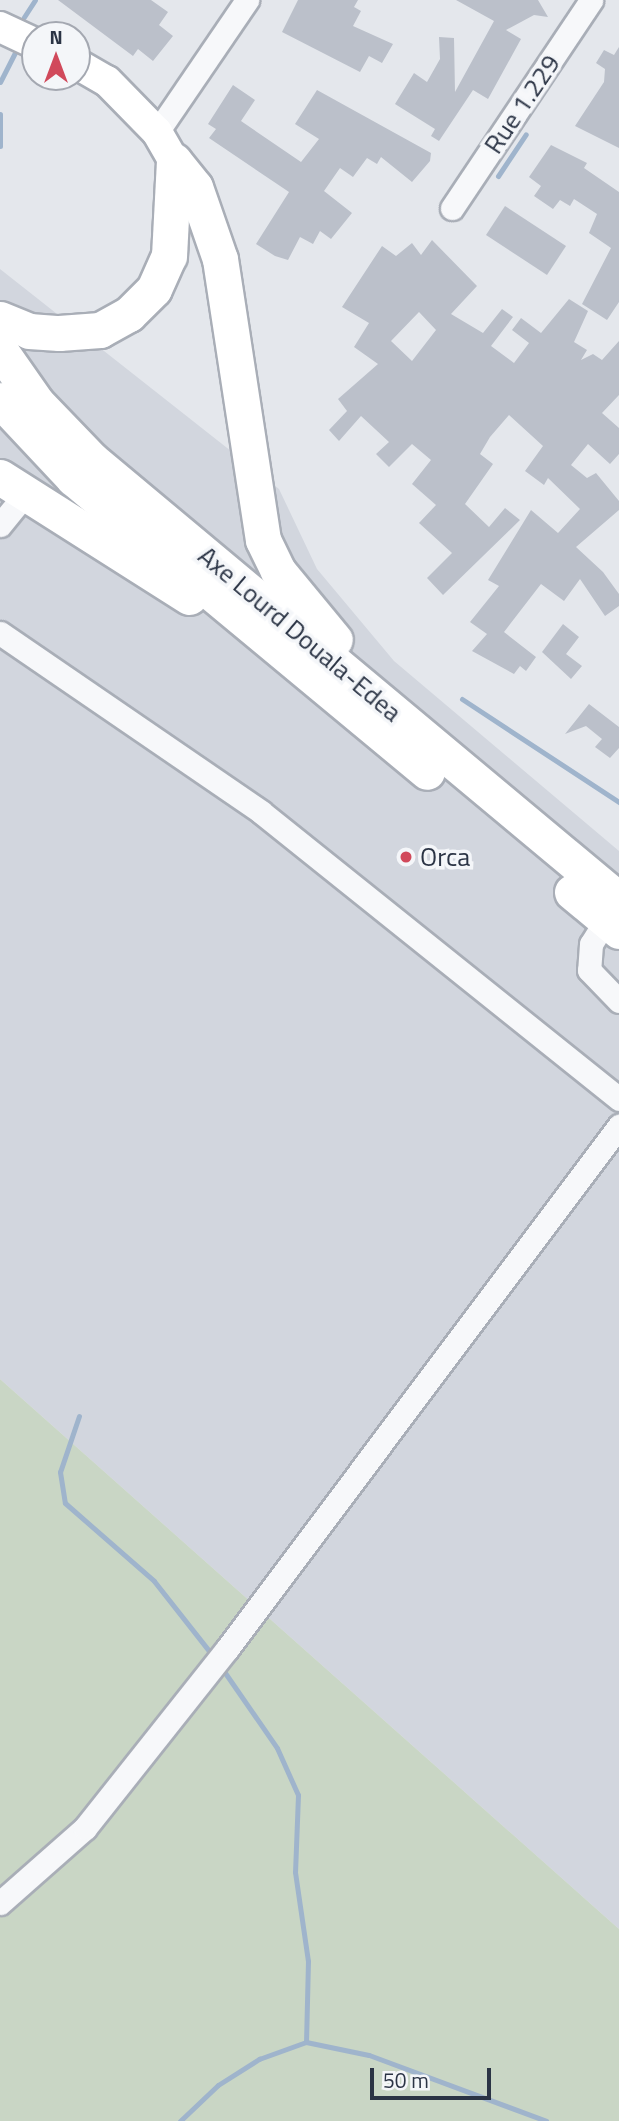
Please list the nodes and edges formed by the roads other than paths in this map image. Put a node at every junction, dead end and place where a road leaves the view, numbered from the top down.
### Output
1 (247, 0) edge
2 (591, 0) edge
3 (0, 27) edge
4 (21, 37) edge
5 (91, 72) edge
6 (166, 147) junction
7 (452, 208) dead end
8 (0, 319) edge
9 (0, 350) edge
10 (0, 400) edge
11 (13, 485) edge
12 (0, 525) edge
13 (0, 633) edge
14 (278, 648) junction
15 (420, 734) junction
16 (615, 917) edge
17 (619, 1001) edge
18 (619, 1099) edge
19 (619, 1126) edge
20 (0, 1903) edge

1 - 6 street
2 - 7 street, Rue 1.229
3 - 4 main road
5 - 6 main road
6 - 8 highway
6 - 15 highway
9 - 15 highway, Axe Lourd Douala-Edea
10 - 14 highway, Axe Lourd Douala-Edea
11 - 12 street
11 - 14 highway
13 - 18 street
14 - 16 highway, Axe Lourd Douala-Edea
15 - 16 highway, Axe Lourd Douala-Edea
16 - 17 street
19 - 20 street

